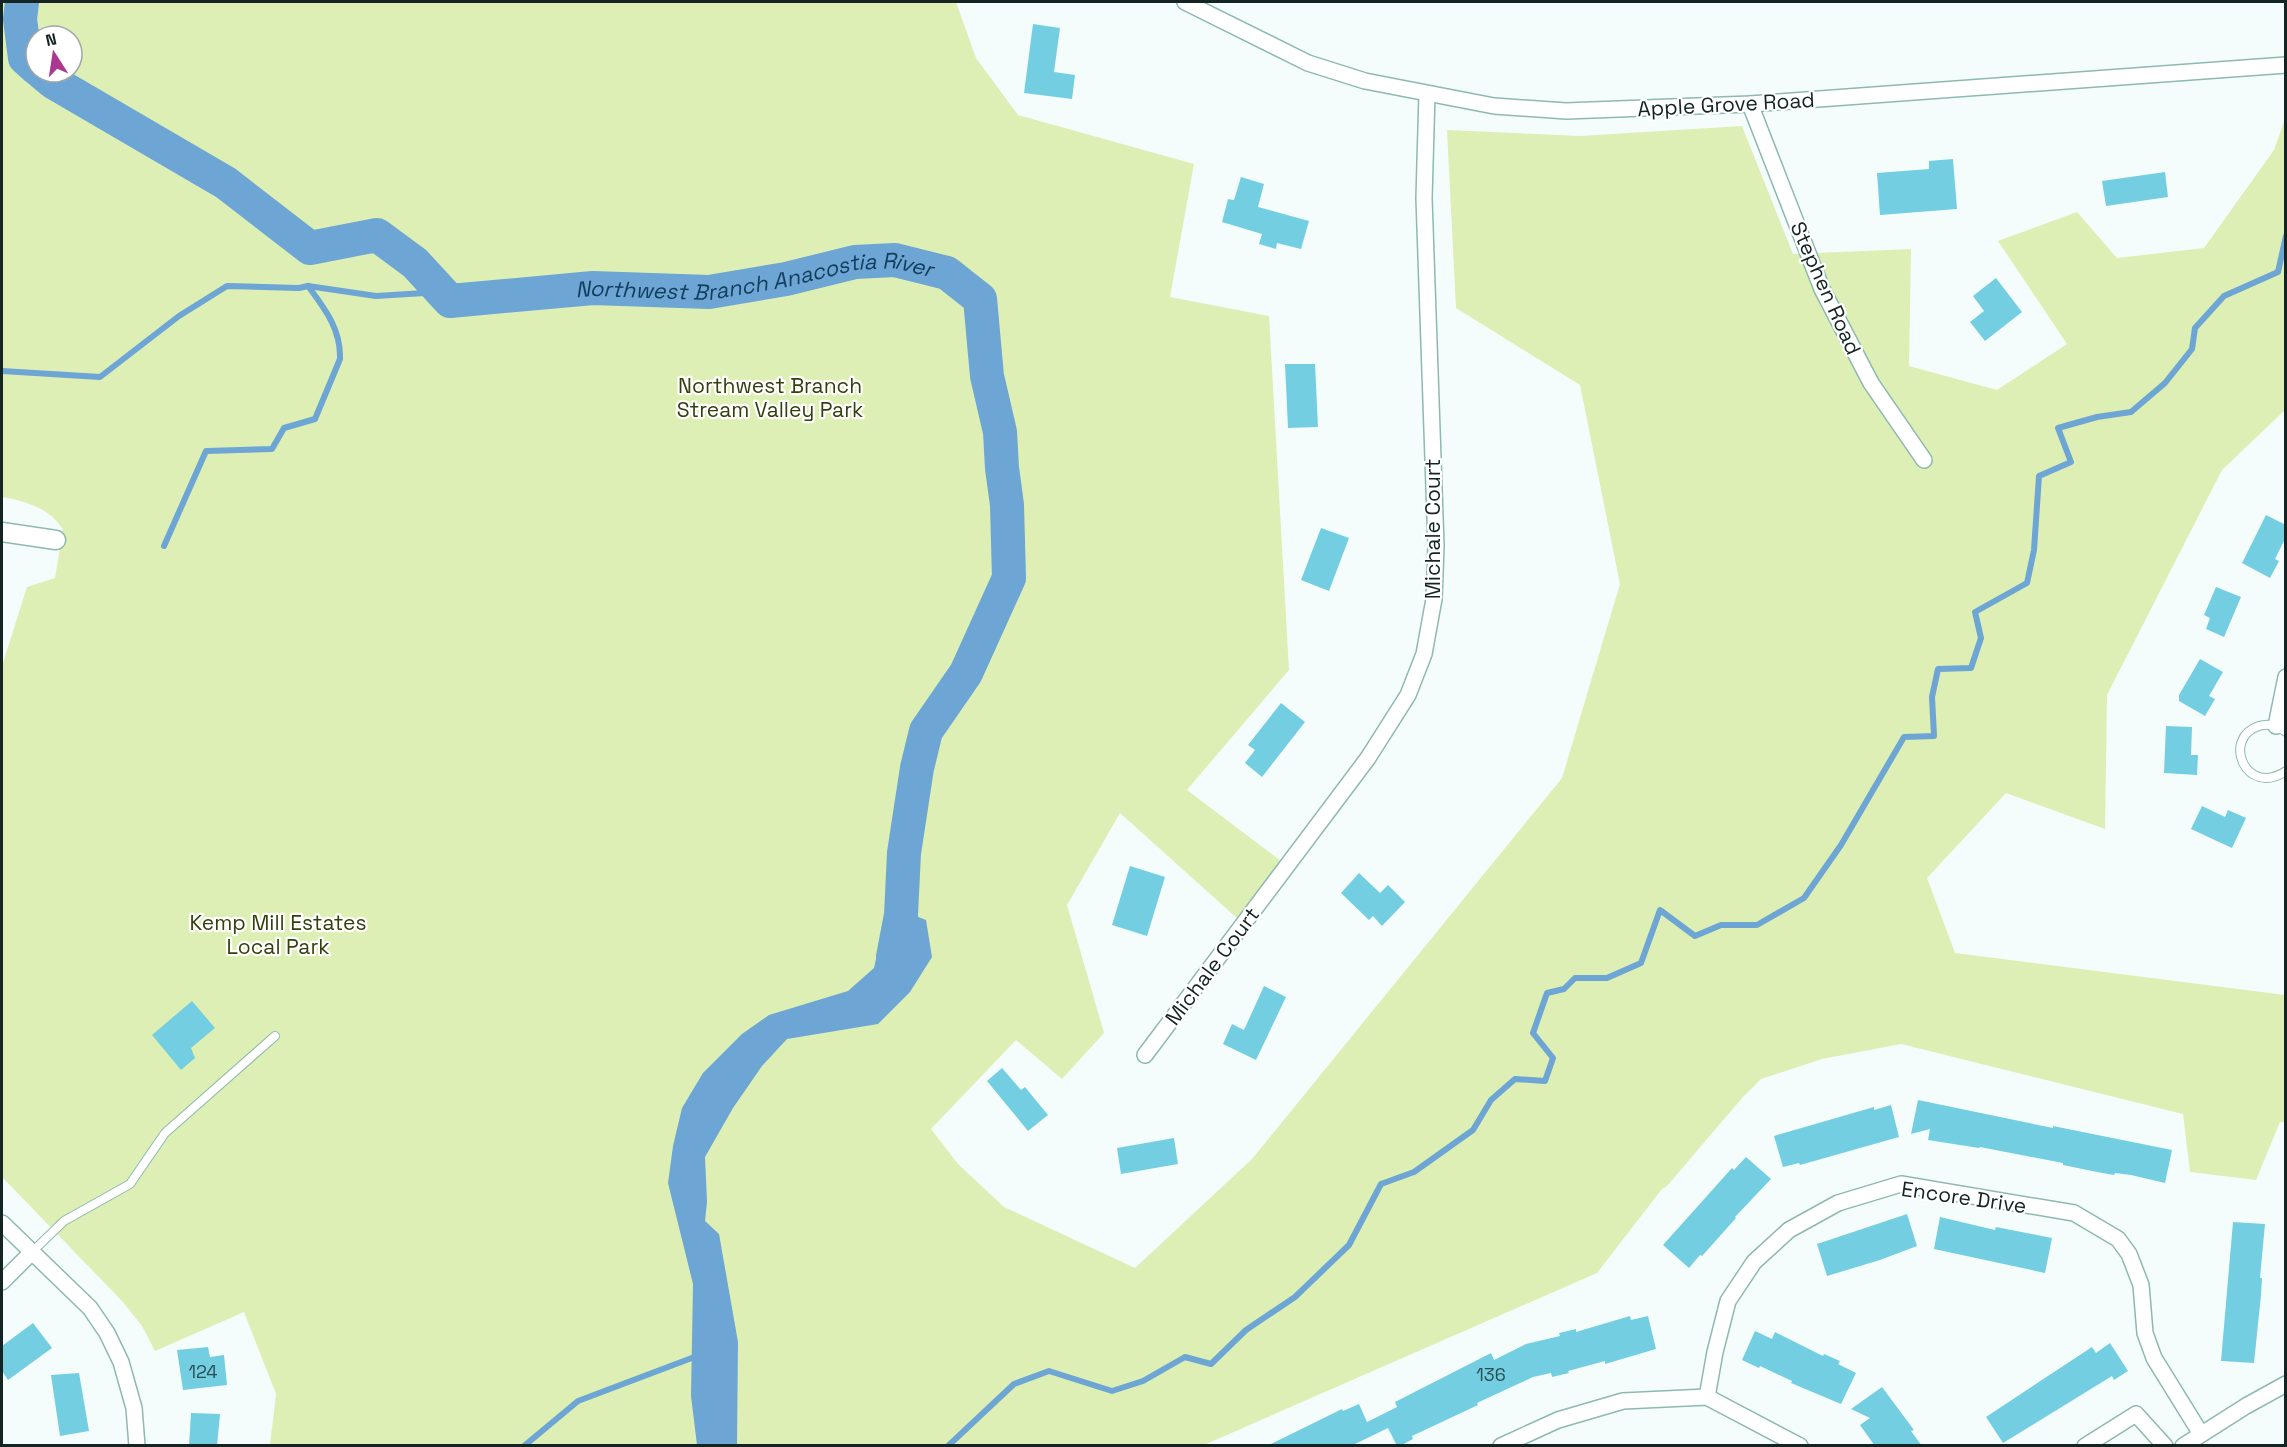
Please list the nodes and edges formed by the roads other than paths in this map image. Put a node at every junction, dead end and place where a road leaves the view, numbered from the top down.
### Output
1 (1185, 2) edge
2 (2286, 65) edge
3 (1427, 94) junction
4 (1750, 104) junction
5 (1924, 460) dead end
6 (2, 532) edge
7 (56, 540) dead end
8 (2286, 677) edge
9 (2281, 729) edge
10 (2286, 771) edge
11 (275, 1036) dead end
12 (1145, 1055) dead end
13 (2, 1223) edge
14 (31, 1253) junction
15 (2, 1282) edge
16 (2286, 1384) edge
17 (1707, 1397) junction
18 (2201, 1434) junction
19 (137, 1446) edge
20 (1501, 1446) edge
21 (1800, 1446) edge
22 (2085, 1446) edge
23 (2165, 1446) edge
24 (2183, 1446) edge

1 - 3 street, Apple Grove Road
2 - 4 street, Apple Grove Road
3 - 4 street, Apple Grove Road
3 - 12 street, Michale Court
4 - 5 street, Stephen Road
6 - 7 street
8 - 9 street
9 - 10 lane
11 - 14 lane
13 - 14 street
14 - 15 street
14 - 19 street
16 - 18 street
17 - 18 street, Encore Drive
17 - 20 street
17 - 21 street
18 - 24 street
22 - 23 street

